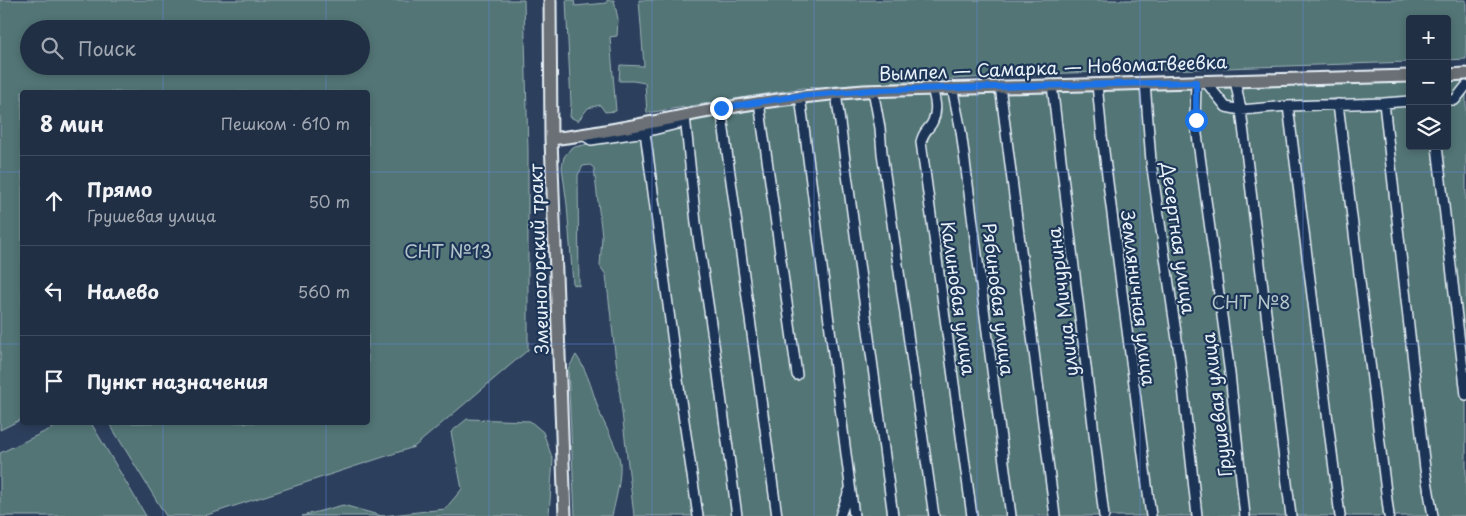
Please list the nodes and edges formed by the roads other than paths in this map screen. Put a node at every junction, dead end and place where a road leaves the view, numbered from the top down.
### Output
1 (550, 0) edge
2 (1451, 74) edge
3 (1466, 74) edge
4 (1406, 76) edge
5 (1235, 80) junction
6 (1201, 81) junction
7 (1145, 83) junction
8 (1097, 84) junction
9 (1052, 85) junction
10 (1000, 86) junction
11 (1466, 86) edge
12 (952, 87) junction
13 (932, 88) junction
14 (873, 90) junction
15 (836, 93) junction
16 (800, 96) junction
17 (1466, 99) edge
18 (1451, 100) edge
19 (1406, 101) edge
20 (759, 102) junction
21 (1384, 103) junction
22 (1338, 104) junction
23 (1288, 106) junction
24 (721, 108) junction
25 (1241, 110) junction
26 (685, 119) junction
27 (645, 132) junction
28 (585, 136) junction
29 (551, 139) junction
30 (1437, 150) edge
31 (797, 375) dead end
32 (1466, 395) edge
33 (850, 489) junction
34 (565, 516) edge
35 (698, 516) edge
36 (737, 516) edge
37 (777, 516) edge
38 (840, 516) edge
39 (854, 516) edge
40 (894, 516) edge
41 (934, 516) edge
42 (972, 516) edge
43 (1011, 516) edge
44 (1055, 516) edge
45 (1104, 516) edge
46 (1151, 516) edge
47 (1197, 516) edge
48 (1246, 516) edge
49 (1291, 516) edge
50 (1340, 516) edge
51 (1388, 516) edge
52 (1433, 516) edge

1 - 29 main road, Змеиногорский тракт
2 - 3 main road
4 - 5 main road, Вымпел — Самарка — Новоматвеевка
5 - 6 main road, Вымпел — Самарка — Новоматвеевка
5 - 25 street
6 - 7 main road, Вымпел — Самарка — Новоматвеевка
6 - 25 street
6 - 48 street, Грушевая улица
7 - 8 main road, Вымпел — Самарка — Новоматвеевка
7 - 47 street, Десертная улица
8 - 9 main road, Вымпел — Самарка — Новоматвеевка
8 - 46 street, Земляничная улица
9 - 10 main road, Вымпел — Самарка — Новоматвеевка
9 - 45 street, улица Мичурина
10 - 12 main road, Вымпел — Самарка — Новоматвеевка
10 - 44 street
11 - 18 street
12 - 13 main road, Вымпел — Самарка — Новоматвеевка
12 - 43 street, Рябиновая улица
13 - 14 main road, Вымпел — Самарка — Новоматвеевка
13 - 42 street, Калиновая улица
14 - 15 main road, Вымпел — Самарка — Новоматвеевка
14 - 41 street
15 - 16 main road, Вымпел — Самарка — Новоматвеевка
15 - 40 street
16 - 20 main road, Вымпел — Самарка — Новоматвеевка
16 - 33 street
17 - 18 street
19 - 21 street
20 - 24 main road, Вымпел — Самарка — Новоматвеевка
20 - 31 street
21 - 22 street
21 - 52 street
22 - 23 street
22 - 51 street
23 - 25 street
23 - 50 street
24 - 26 main road, Вымпел — Самарка — Новоматвеевка
24 - 37 street
25 - 49 street
26 - 27 street
26 - 28 main road, Вымпел — Самарка — Новоматвеевка
26 - 36 street
27 - 28 street
27 - 35 street
28 - 29 main road, Вымпел — Самарка — Новоматвеевка
29 - 34 main road, Змеиногорский тракт
30 - 32 street
33 - 38 street
33 - 39 street

